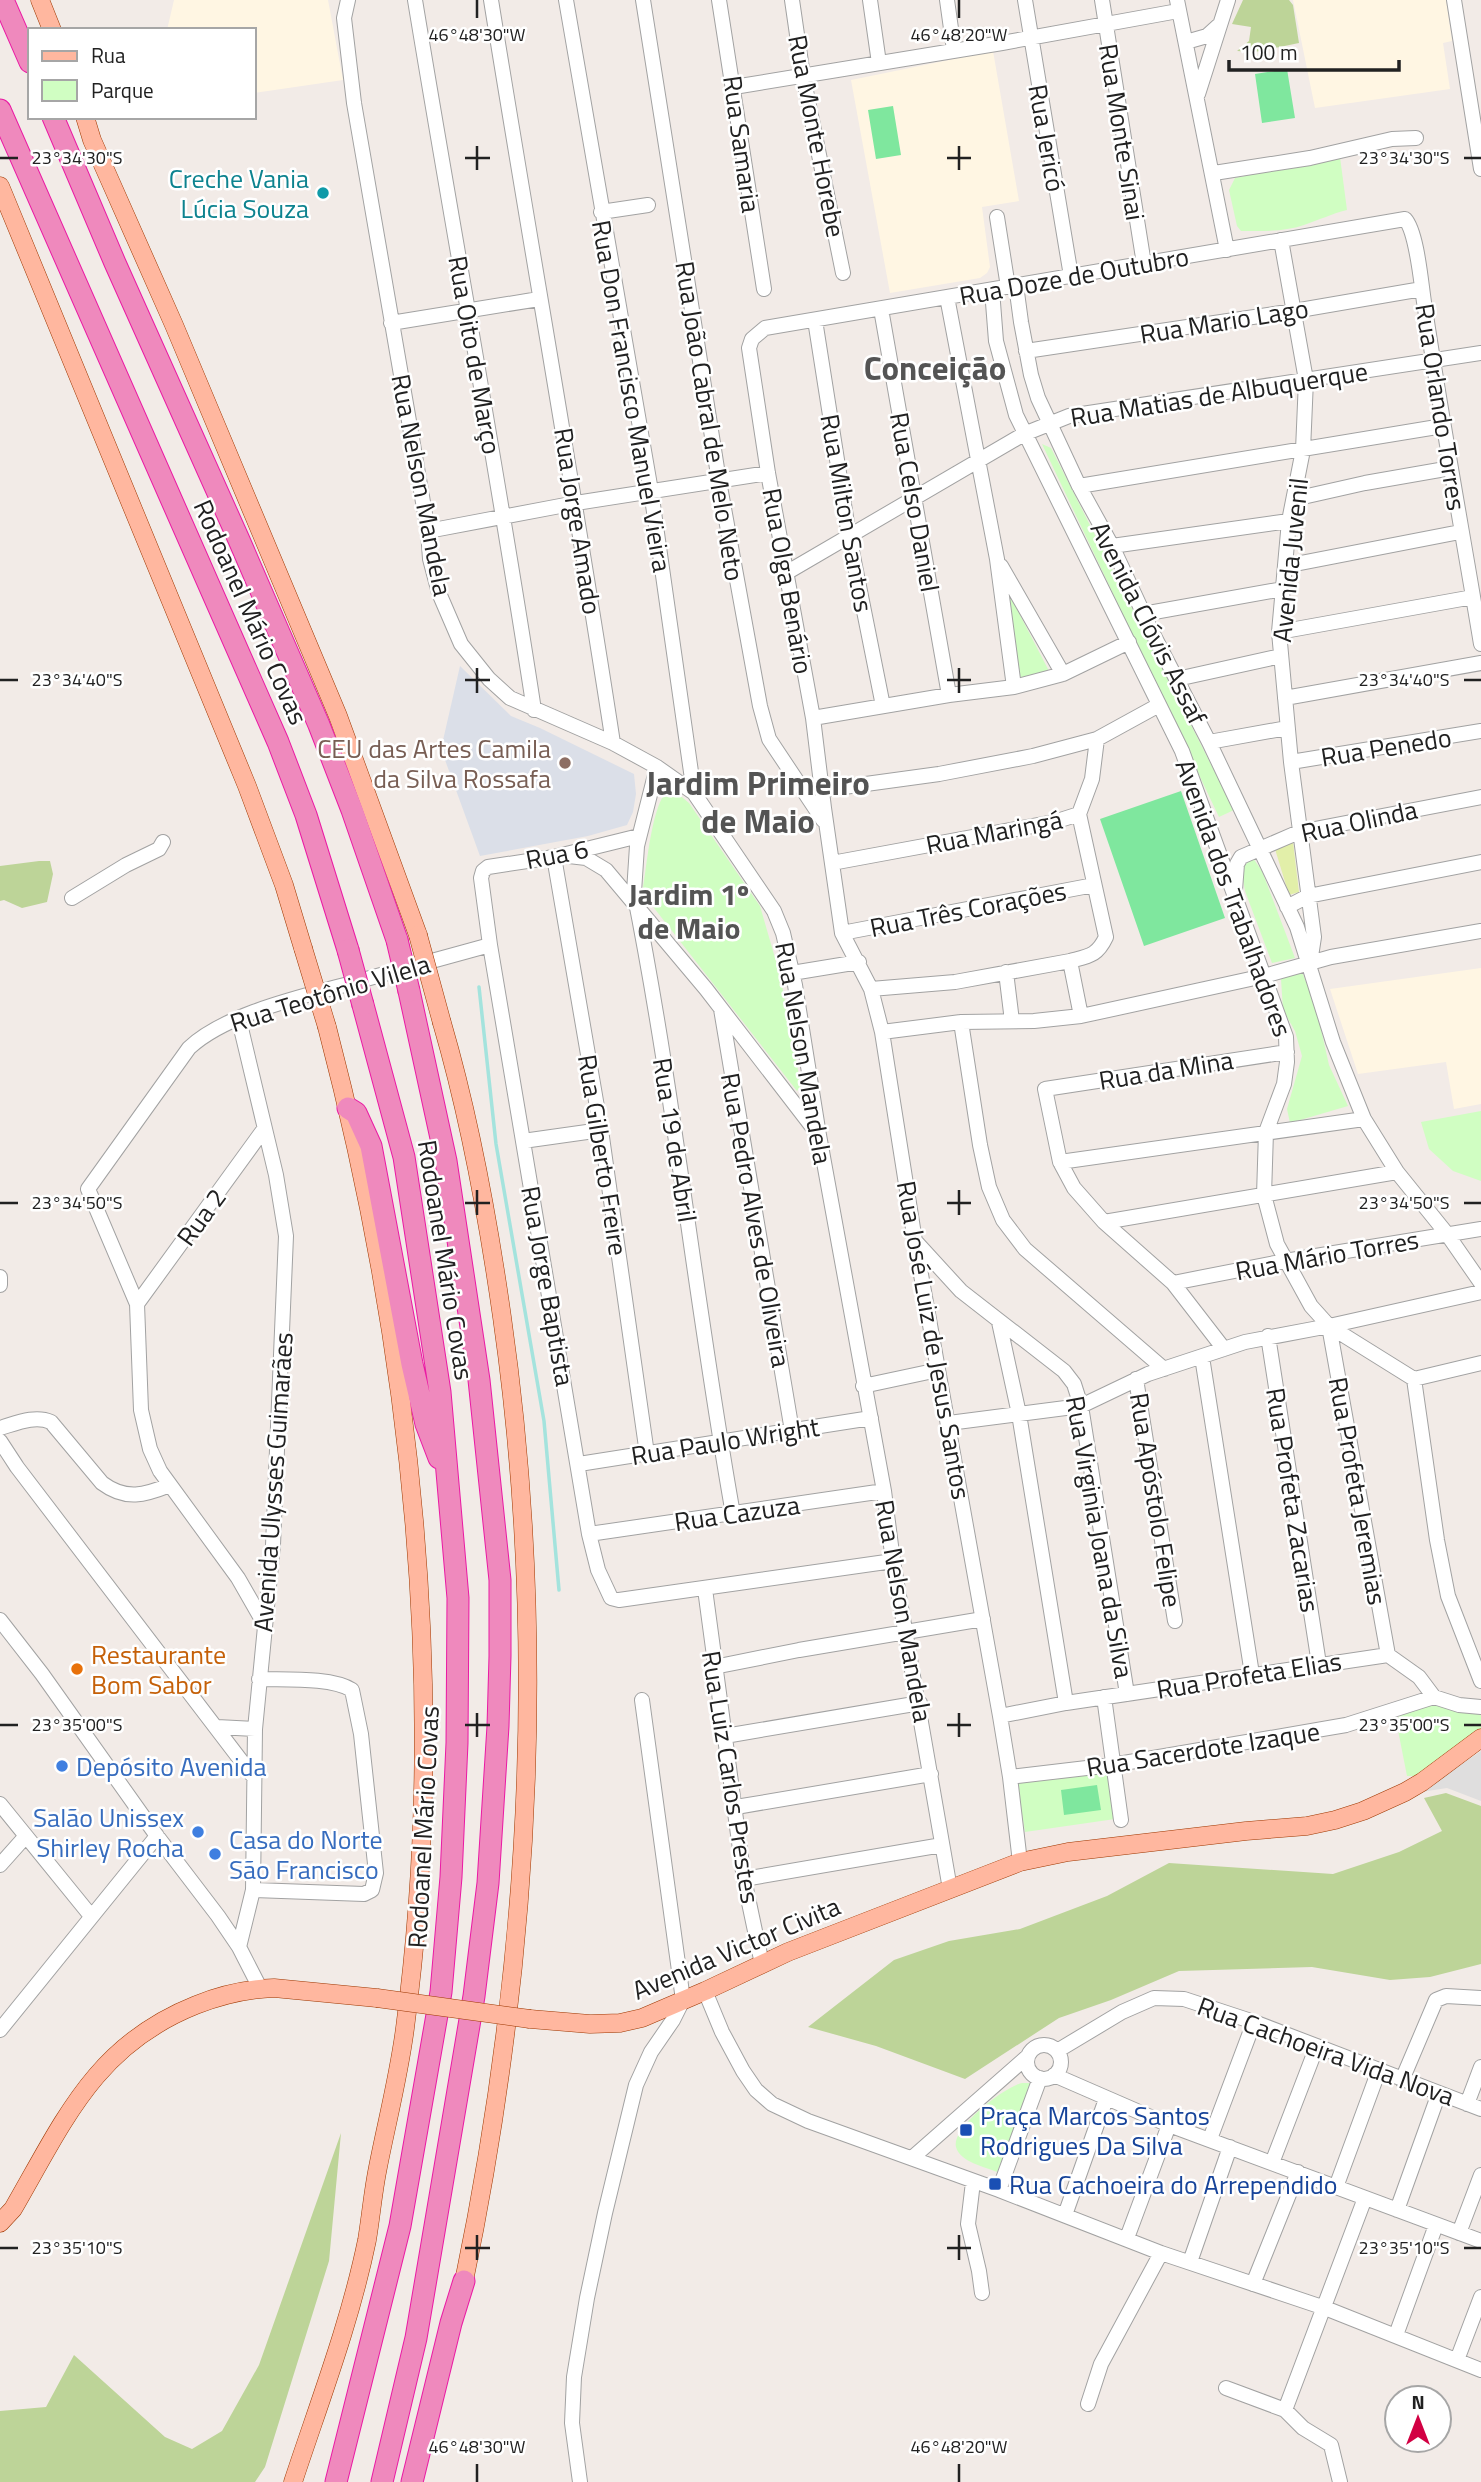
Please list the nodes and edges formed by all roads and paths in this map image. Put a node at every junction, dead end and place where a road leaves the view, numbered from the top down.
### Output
1 (3, 0) edge
2 (40, 0) edge
3 (348, 0) edge
4 (415, 0) edge
5 (491, 0) edge
6 (566, 0) edge
7 (642, 0) edge
8 (719, 0) edge
9 (792, 0) edge
10 (870, 0) edge
11 (947, 0) edge
12 (1025, 0) edge
13 (1102, 0) edge
14 (1454, 0) edge
15 (1177, 5) edge
16 (1226, 6) edge
17 (1105, 24) junction
18 (51, 28) edge
19 (1030, 38) junction
20 (1186, 42) junction
21 (954, 50) junction
22 (28, 57) edge
23 (879, 62) junction
24 (803, 76) junction
25 (734, 87) junction
26 (1475, 90) edge
27 (1197, 96) junction
28 (0, 110) edge
29 (54, 119) edge
30 (86, 119) edge
31 (1416, 138) dead end
32 (1481, 169) edge
33 (1214, 173) junction
34 (0, 186) edge
35 (648, 205) dead end
36 (601, 212) junction
37 (997, 217) dead end
38 (1399, 219) joint
39 (1281, 240) junction
40 (1227, 250) junction
41 (1144, 264) junction
42 (843, 273) dead end
43 (1071, 276) junction
44 (1012, 286) junction
45 (764, 289) dead end
46 (1422, 289) junction
47 (992, 290) junction
48 (947, 297) junction
49 (539, 299) junction
50 (881, 309) junction
51 (467, 311) junction
52 (1294, 311) junction
53 (815, 320) junction
54 (391, 323) junction
55 (752, 339) joint
56 (1026, 351) junction
57 (1481, 353) edge
58 (1433, 361) junction
59 (1306, 380) junction
60 (1049, 424) junction
61 (1443, 426) junction
62 (1024, 434) junction
63 (1303, 450) junction
64 (978, 461) junction
65 (1451, 468) junction
66 (768, 473) junction
67 (719, 481) junction
68 (1079, 486) junction
69 (650, 491) junction
70 (914, 497) junction
71 (1294, 499) junction
72 (576, 503) junction
73 (505, 516) junction
74 (1289, 521) junction
75 (428, 531) junction
76 (1460, 531) junction
77 (849, 536) junction
78 (1112, 546) junction
79 (997, 559) junction
80 (1285, 566) junction
81 (786, 573) junction
82 (1283, 589) junction
83 (1473, 597) junction
84 (1143, 614) junction
85 (1279, 632) junction
86 (1129, 642) junction
87 (1481, 643) edge
88 (1281, 656) junction
89 (1481, 663) edge
90 (1063, 674) junction
91 (1177, 679) junction
92 (1014, 687) junction
93 (949, 695) junction
94 (1285, 698) junction
95 (1159, 705) junction
96 (883, 706) junction
97 (534, 710) junction
98 (813, 718) junction
99 (1287, 728) junction
100 (1481, 731) edge
101 (1097, 739) junction
102 (1209, 742) junction
103 (613, 743) junction
104 (1291, 762) junction
105 (657, 767) junction
106 (822, 790) junction
107 (694, 793) junction
108 (1481, 797) edge
109 (1079, 814) junction
110 (826, 824) junction
111 (1299, 832) junction
112 (639, 836) junction
113 (163, 842) dead end
114 (1217, 848) junction
115 (1258, 848) junction
116 (559, 856) junction
117 (1241, 857) junction
118 (1481, 862) edge
119 (832, 863) junction
120 (481, 878) joint
121 (1094, 885) junction
122 (1308, 896) junction
123 (72, 898) dead end
124 (1235, 899) junction
125 (1287, 907) junction
126 (637, 908) junction
127 (1481, 930) edge
128 (842, 933) junction
129 (490, 945) junction
130 (1070, 961) junction
131 (859, 962) junction
132 (1310, 963) junction
133 (1006, 972) junction
134 (792, 973) junction
135 (1264, 976) junction
136 (871, 989) junction
137 (720, 1009) junction
138 (1081, 1016) junction
139 (239, 1020) junction
140 (1012, 1021) junction
141 (961, 1022) junction
142 (882, 1032) junction
143 (1287, 1052) junction
144 (348, 1108) junction
145 (1364, 1119) junction
146 (264, 1129) junction
147 (601, 1130) junction
148 (1266, 1132) junction
149 (819, 1135) junction
150 (523, 1141) junction
151 (1060, 1162) junction
152 (1397, 1172) junction
153 (1264, 1195) junction
154 (1104, 1222) junction
155 (1481, 1228) edge
156 (1447, 1234) junction
157 (915, 1241) junction
158 (1285, 1261) junction
159 (0, 1277) edge
160 (1174, 1283) junction
161 (1481, 1283) edge
162 (0, 1286) edge
163 (1481, 1292) edge
164 (137, 1304) junction
165 (999, 1322) junction
166 (1329, 1326) junction
167 (1268, 1336) junction
168 (1224, 1349) junction
169 (1202, 1357) junction
170 (1481, 1363) edge
171 (1164, 1369) junction
172 (938, 1370) junction
173 (1136, 1379) junction
174 (1414, 1379) junction
175 (863, 1386) junction
176 (1081, 1406) junction
177 (1019, 1414) junction
178 (871, 1418) junction
179 (949, 1423) junction
180 (0, 1428) edge
181 (792, 1431) junction
182 (0, 1441) edge
183 (720, 1443) junction
184 (647, 1454) junction
185 (579, 1464) junction
186 (448, 1483) junction
187 (170, 1485) junction
188 (884, 1492) junction
189 (733, 1514) junction
190 (589, 1534) junction
191 (893, 1561) junction
192 (239, 1578) junction
193 (268, 1585) junction
194 (705, 1588) junction
195 (983, 1619) junction
196 (0, 1620) edge
197 (1175, 1621) dead end
198 (265, 1625) junction
199 (905, 1632) junction
200 (1388, 1655) junction
201 (1319, 1664) junction
202 (714, 1667) junction
203 (1252, 1674) junction
204 (260, 1679) junction
205 (1481, 1681) edge
206 (1127, 1694) junction
207 (1104, 1697) junction
208 (1434, 1698) junction
209 (642, 1700) dead end
210 (920, 1703) junction
211 (1066, 1703) junction
212 (1481, 1707) edge
213 (1000, 1716) junction
214 (217, 1727) junction
215 (255, 1729) junction
216 (725, 1736) junction
217 (1481, 1738) edge
218 (1112, 1765) junction
219 (931, 1774) junction
220 (252, 1775) junction
221 (1010, 1777) junction
222 (0, 1804) edge
223 (736, 1807) junction
224 (1121, 1820) dead end
225 (157, 1836) junction
226 (25, 1837) junction
227 (942, 1845) junction
228 (1020, 1862) junction
229 (0, 1865) edge
230 (744, 1878) junction
231 (950, 1889) junction
232 (253, 1890) junction
233 (91, 1916) junction
234 (239, 1947) junction
235 (762, 1964) junction
236 (260, 1988) junction
237 (705, 1991) junction
238 (1481, 1998) edge
239 (683, 2000) junction
240 (1254, 2022) junction
241 (0, 2030) edge
242 (1317, 2046) junction
243 (1057, 2051) junction
244 (1028, 2056) junction
245 (1481, 2067) edge
246 (1378, 2070) junction
247 (1042, 2076) junction
248 (1003, 2080) junction
249 (1402, 2080) junction
250 (1439, 2093) junction
251 (1106, 2099) junction
252 (1474, 2107) edge
253 (1169, 2125) junction
254 (1210, 2139) junction
255 (1230, 2147) junction
256 (912, 2158) junction
257 (1272, 2163) junction
258 (1298, 2172) junction
259 (1481, 2175) edge
260 (973, 2182) junction
261 (1336, 2187) junction
262 (999, 2190) junction
263 (1365, 2198) junction
264 (1397, 2210) junction
265 (1065, 2215) junction
266 (0, 2223) edge
267 (1436, 2225) junction
268 (1459, 2233) junction
269 (1127, 2238) junction
270 (1481, 2241) edge
271 (1161, 2253) junction
272 (1191, 2262) junction
273 (464, 2281) junction
274 (1252, 2284) junction
275 (982, 2293) dead end
276 (1481, 2297) edge
277 (1325, 2308) junction
278 (1396, 2335) junction
279 (1457, 2360) junction
280 (1481, 2370) edge
281 (1226, 2388) dead end
282 (1088, 2404) dead end
283 (1285, 2410) junction
284 (293, 2482) edge
285 (337, 2482) edge
286 (382, 2482) edge
287 (412, 2482) edge
288 (424, 2482) edge
289 (580, 2482) edge
290 (1340, 2482) edge

1 - 22 highway
2 - 18 main road
3 - 54 street, Rua Nelson Mandela
4 - 51 street, Rua Oito de Março
5 - 49 street, Rua Jorge Amado
6 - 36 street, Rua Don Francisco Manuel Vieira
7 - 67 street, Rua João Cabral de Melo Neto
8 - 25 street, Rua Samaria
9 - 24 street, Rua Monte Horebe
10 - 23 street
11 - 21 street
12 - 19 street, Rua Jericó
13 - 17 street, Rua Monte Sinai
14 - 26 street
15 - 17 street
15 - 20 street
16 - 20 street
16 - 27 street
17 - 19 street
17 - 41 street, Rua Monte Sinai
19 - 21 street
19 - 43 street, Rua Jericó
20 - 27 street
21 - 23 street
23 - 24 street
24 - 25 street
24 - 42 street, Rua Monte Horebe
25 - 45 street, Rua Samaria
26 - 32 street
27 - 33 street
28 - 186 highway, Rodoanel Mário Covas, bridge
29 - 286 highway, Rodoanel Mário Covas, bridge
30 - 273 main road, bridge
31 - 33 street
33 - 40 street
34 - 144 main road, bridge
35 - 36 street
36 - 69 street, Rua Don Francisco Manuel Vieira
37 - 44 street, Avenida Clóvis Assaf
38 - 39 street, Rua Doze de Outubro
38 - 46 street, Rua Orlando Torres
39 - 40 street, Rua Doze de Outubro
39 - 52 street, Avenida Juvenil
40 - 41 street, Rua Doze de Outubro
41 - 43 street, Rua Doze de Outubro
43 - 44 street, Rua Doze de Outubro
44 - 47 street, Rua Doze de Outubro
44 - 56 street, Avenida Clóvis Assaf
46 - 52 street, Rua Mario Lago
46 - 58 street, Rua Orlando Torres
47 - 48 street, Rua Doze de Outubro
47 - 62 street, Avenida dos Trabalhadores
48 - 50 street, Rua Doze de Outubro
48 - 64 street
49 - 51 street
49 - 72 street, Rua Jorge Amado
50 - 53 street, Rua Doze de Outubro
50 - 70 street, Rua Celso Daniel
51 - 54 street
51 - 73 street, Rua Oito de Março
52 - 56 street, Rua Mario Lago
52 - 59 street, Avenida Juvenil
53 - 55 street, Rua Doze de Outubro
53 - 77 street, Rua Milton Santos
54 - 75 street, Rua Nelson Mandela
55 - 66 street, Rua Olga Benário
56 - 60 street, Avenida Clóvis Assaf
57 - 58 street, Rua Matias de Albuquerque
58 - 59 street, Rua Matias de Albuquerque
58 - 61 street, Rua Orlando Torres
59 - 60 street, Rua Matias de Albuquerque
59 - 63 street, Avenida Juvenil
60 - 62 street, Rua Matias de Albuquerque
60 - 68 street, Avenida Clóvis Assaf
61 - 63 street
61 - 65 street, Rua Orlando Torres
62 - 64 street, Rua Matias de Albuquerque
62 - 86 street, Avenida dos Trabalhadores
63 - 68 street
63 - 71 street, Avenida Juvenil
64 - 70 street, Rua Matias de Albuquerque
64 - 79 street
65 - 71 street
65 - 76 street, Rua Orlando Torres
66 - 67 street
66 - 81 street, Rua Olga Benário
67 - 69 street
67 - 110 street, Rua João Cabral de Melo Neto
68 - 78 street, Avenida Clóvis Assaf
69 - 72 street
69 - 107 street, Rua Don Francisco Manuel Vieira
70 - 77 street, Rua Matias de Albuquerque
70 - 93 street, Rua Celso Daniel
71 - 74 street, Avenida Juvenil
72 - 73 street
72 - 103 street, Rua Jorge Amado
73 - 75 street
73 - 97 street, Rua Oito de Março
74 - 78 street
74 - 80 street, Avenida Juvenil
75 - 97 street, Rua Nelson Mandela
76 - 80 street
76 - 83 street, Rua Orlando Torres
77 - 81 street, Rua Matias de Albuquerque
77 - 96 street, Rua Milton Santos
78 - 84 street, Avenida Clóvis Assaf
79 - 90 street
79 - 92 street
80 - 82 street, Avenida Juvenil
81 - 98 street, Rua Olga Benário
82 - 84 street
82 - 85 street, Avenida Juvenil
83 - 85 street
83 - 87 street, Rua Orlando Torres
84 - 91 street, Avenida Clóvis Assaf
85 - 88 street, Avenida Juvenil
86 - 90 street
86 - 95 street, Avenida dos Trabalhadores
88 - 91 street
88 - 94 street, Avenida Juvenil
89 - 94 street
90 - 92 street
91 - 102 street, Avenida Clóvis Assaf
92 - 93 street
93 - 96 street
94 - 99 street, Avenida Juvenil
95 - 101 street
95 - 114 street, Avenida dos Trabalhadores
96 - 98 street
97 - 103 street, Rua Nelson Mandela
98 - 106 street, Rua Olga Benário
99 - 102 street
99 - 104 street, Avenida Juvenil
100 - 104 street, Rua Penedo
101 - 106 street
101 - 109 street, Rua Maringá
102 - 115 street, Avenida Clóvis Assaf
103 - 105 street, Rua Nelson Mandela
104 - 111 street, Avenida Juvenil
105 - 107 street, Rua Nelson Mandela
105 - 112 street, Rua 19 de Abril
106 - 110 street, Rua Olga Benário
107 - 134 street, Rua Nelson Mandela
108 - 111 street, Rua Olinda
109 - 119 street, Rua Maringá
109 - 121 street
110 - 119 street, Rua José Luiz de Jesus Santos
111 - 115 street, Rua Olinda
111 - 122 street, Avenida Juvenil
112 - 116 street, Rua 6
112 - 126 street, Rua 19 de Abril
113 - 123 street
114 - 117 street
114 - 124 street, Avenida dos Trabalhadores
115 - 117 street, Rua Olinda
115 - 125 street, Avenida Clóvis Assaf
116 - 120 street, Rua 6
116 - 126 street
116 - 147 street, Rua Gilberto Freire
117 - 124 street
118 - 122 street
119 - 128 street, Rua José Luiz de Jesus Santos
120 - 129 street, Rua Jorge Baptista
121 - 128 street, Rua Três Corações
121 - 130 street
122 - 125 street
122 - 132 street, Avenida Juvenil
124 - 135 street, Avenida dos Trabalhadores
125 - 132 street, Avenida Clóvis Assaf
126 - 137 street
126 - 183 street, Rua 19 de Abril
127 - 132 street
128 - 131 street, Rua José Luiz de Jesus Santos
129 - 139 street, Rua Teotônio Vilela
129 - 150 street, Rua Jorge Baptista
130 - 133 street
130 - 138 street
131 - 134 street
131 - 136 street, Rua José Luiz de Jesus Santos
132 - 135 street
132 - 145 street, Avenida Clóvis Assaf
133 - 136 street
133 - 140 street
134 - 149 street, Rua Nelson Mandela
135 - 138 street
135 - 143 street, Avenida dos Trabalhadores
136 - 142 street, Rua José Luiz de Jesus Santos
137 - 149 street
137 - 181 street, Rua Pedro Alves de Oliveira
138 - 140 street
139 - 146 street, Avenida Ulysses Guimarães
139 - 164 street, Rua Teotônio Vilela
140 - 141 street
141 - 142 street
141 - 171 street, Rua Apóstolo Felipe
142 - 157 street, Rua José Luiz de Jesus Santos
143 - 148 street, Avenida dos Trabalhadores
143 - 151 street, Rua da Mina
144 - 186 highway
144 - 284 main road
145 - 148 street
145 - 152 street, Avenida Clóvis Assaf
146 - 164 street, Rua 2
146 - 193 street, Avenida Ulysses Guimarães
147 - 150 street
147 - 184 street, Rua Gilberto Freire
148 - 151 street
148 - 153 street, Avenida dos Trabalhadores
149 - 175 street, Rua Nelson Mandela
150 - 185 street, Rua Jorge Baptista
151 - 154 street
152 - 153 street
152 - 156 street, Avenida Clóvis Assaf
153 - 154 street
153 - 158 street, Avenida dos Trabalhadores
154 - 160 street
155 - 156 street, Rua Mário Torres
156 - 158 street, Rua Mário Torres
156 - 161 street, Avenida Clóvis Assaf
157 - 165 street, Rua Virginia Joana da Silva
157 - 172 street, Rua José Luiz de Jesus Santos
158 - 160 street, Rua Mário Torres
158 - 166 street, Avenida dos Trabalhadores
159 - 162 street
160 - 168 street
163 - 166 street
164 - 187 street, Rua Teotônio Vilela
165 - 176 street, Rua Virginia Joana da Silva
165 - 177 street
166 - 167 street
166 - 174 street, Avenida dos Trabalhadores
166 - 200 street, Rua Profeta Jeremias
167 - 168 street
167 - 201 street, Rua Profeta Zacarias
168 - 169 street
169 - 171 street
169 - 203 street
170 - 174 street
171 - 173 street
172 - 175 street
172 - 179 street, Rua José Luiz de Jesus Santos
173 - 176 street
173 - 197 street, Rua Apóstolo Felipe
174 - 205 street
175 - 178 street, Rua Nelson Mandela
176 - 177 street
176 - 206 street, Rua Virginia Joana da Silva
177 - 179 street
177 - 211 street
178 - 181 street, Rua Paulo Wright
178 - 188 street, Rua Nelson Mandela
179 - 195 street, Rua José Luiz de Jesus Santos
180 - 187 street
181 - 183 street, Rua Paulo Wright
182 - 214 street
183 - 184 street, Rua Paulo Wright
183 - 189 street, Rua 19 de Abril
184 - 185 street, Rua Paulo Wright
185 - 190 street, Rua Jorge Baptista
186 - 285 highway, Rodoanel Mário Covas
187 - 192 street, Rua Teotônio Vilela
188 - 189 street, Rua Cazuza
188 - 191 street, Rua Nelson Mandela
189 - 190 street, Rua Cazuza
190 - 194 street, Rua Jorge Baptista
191 - 194 street
191 - 199 street, Rua Nelson Mandela
192 - 193 street
192 - 198 street, Rua Teotônio Vilela
193 - 198 street, Avenida Ulysses Guimarães
194 - 202 street, Rua Luiz Carlos Prestes
195 - 199 street
195 - 213 street, Rua José Luiz de Jesus Santos
196 - 225 street
198 - 204 street, Avenida Ulysses Guimarães
199 - 202 street
199 - 210 street, Rua Nelson Mandela
200 - 201 street, Rua Profeta Elias
200 - 208 street
201 - 203 street, Rua Profeta Elias
202 - 216 street, Rua Luiz Carlos Prestes
203 - 206 street, Rua Profeta Elias
204 - 215 street, Avenida Ulysses Guimarães
204 - 232 street
206 - 207 street, Rua Profeta Elias
207 - 211 street, Rua Profeta Elias
207 - 218 street
208 - 212 street
208 - 218 street, Rua Sacerdote Izaque
209 - 239 street
210 - 216 street
210 - 219 street, Rua Nelson Mandela
211 - 213 street, Rua Profeta Elias
213 - 221 street, Rua José Luiz de Jesus Santos
214 - 215 street
214 - 220 street
215 - 220 street, Avenida Ulysses Guimarães
216 - 223 street, Rua Luiz Carlos Prestes
217 - 228 main road, Avenida Victor Civita
218 - 221 street, Rua Sacerdote Izaque
218 - 224 street
219 - 223 street
219 - 227 street, Rua Nelson Mandela
220 - 232 street, Avenida Ulysses Guimarães
221 - 228 street, Rua José Luiz de Jesus Santos
222 - 226 street
223 - 230 street, Rua Luiz Carlos Prestes
225 - 233 street
225 - 234 street
226 - 229 street
226 - 233 street
227 - 230 street
227 - 231 street, Rua Nelson Mandela
228 - 231 main road, Avenida Victor Civita
230 - 235 street, Rua Luiz Carlos Prestes
231 - 235 main road, Avenida Victor Civita
232 - 234 street, Avenida Ulysses Guimarães
233 - 241 street
234 - 236 street
235 - 237 main road, Avenida Victor Civita
236 - 239 main road, Avenida Victor Civita, bridge
236 - 266 main road, Avenida Victor Civita
237 - 239 main road, Avenida Victor Civita
237 - 256 street
238 - 249 street
239 - 289 street
240 - 242 street, Rua Cachoeira Vida Nova
240 - 243 street, Rua Cachoeira Vida Nova
240 - 254 street
242 - 246 street, Rua Cachoeira Vida Nova
242 - 257 street
243 - 244 street
243 - 247 street
244 - 247 street
244 - 248 street
245 - 252 street
246 - 249 street, Rua Cachoeira Vida Nova
246 - 261 street
247 - 248 street
247 - 251 street
247 - 262 street
248 - 256 street
249 - 250 street, Rua Cachoeira Vida Nova
250 - 252 street, Rua Cachoeira Vida Nova
250 - 264 street
251 - 253 street
251 - 265 street
253 - 254 street
253 - 269 street
254 - 255 street
255 - 257 street
255 - 272 street
256 - 260 street
257 - 258 street
258 - 261 street
258 - 274 street
259 - 268 street
260 - 262 street
260 - 275 street
261 - 263 street
262 - 265 street
263 - 264 street
263 - 277 street
264 - 267 street
265 - 269 street
267 - 268 street
267 - 278 street
268 - 270 street
269 - 271 street
271 - 272 street
271 - 282 street
272 - 274 street
273 - 287 highway
273 - 288 highway
274 - 277 street
276 - 279 street
277 - 278 street
277 - 283 street
278 - 279 street
279 - 280 street
281 - 283 street
283 - 290 street

